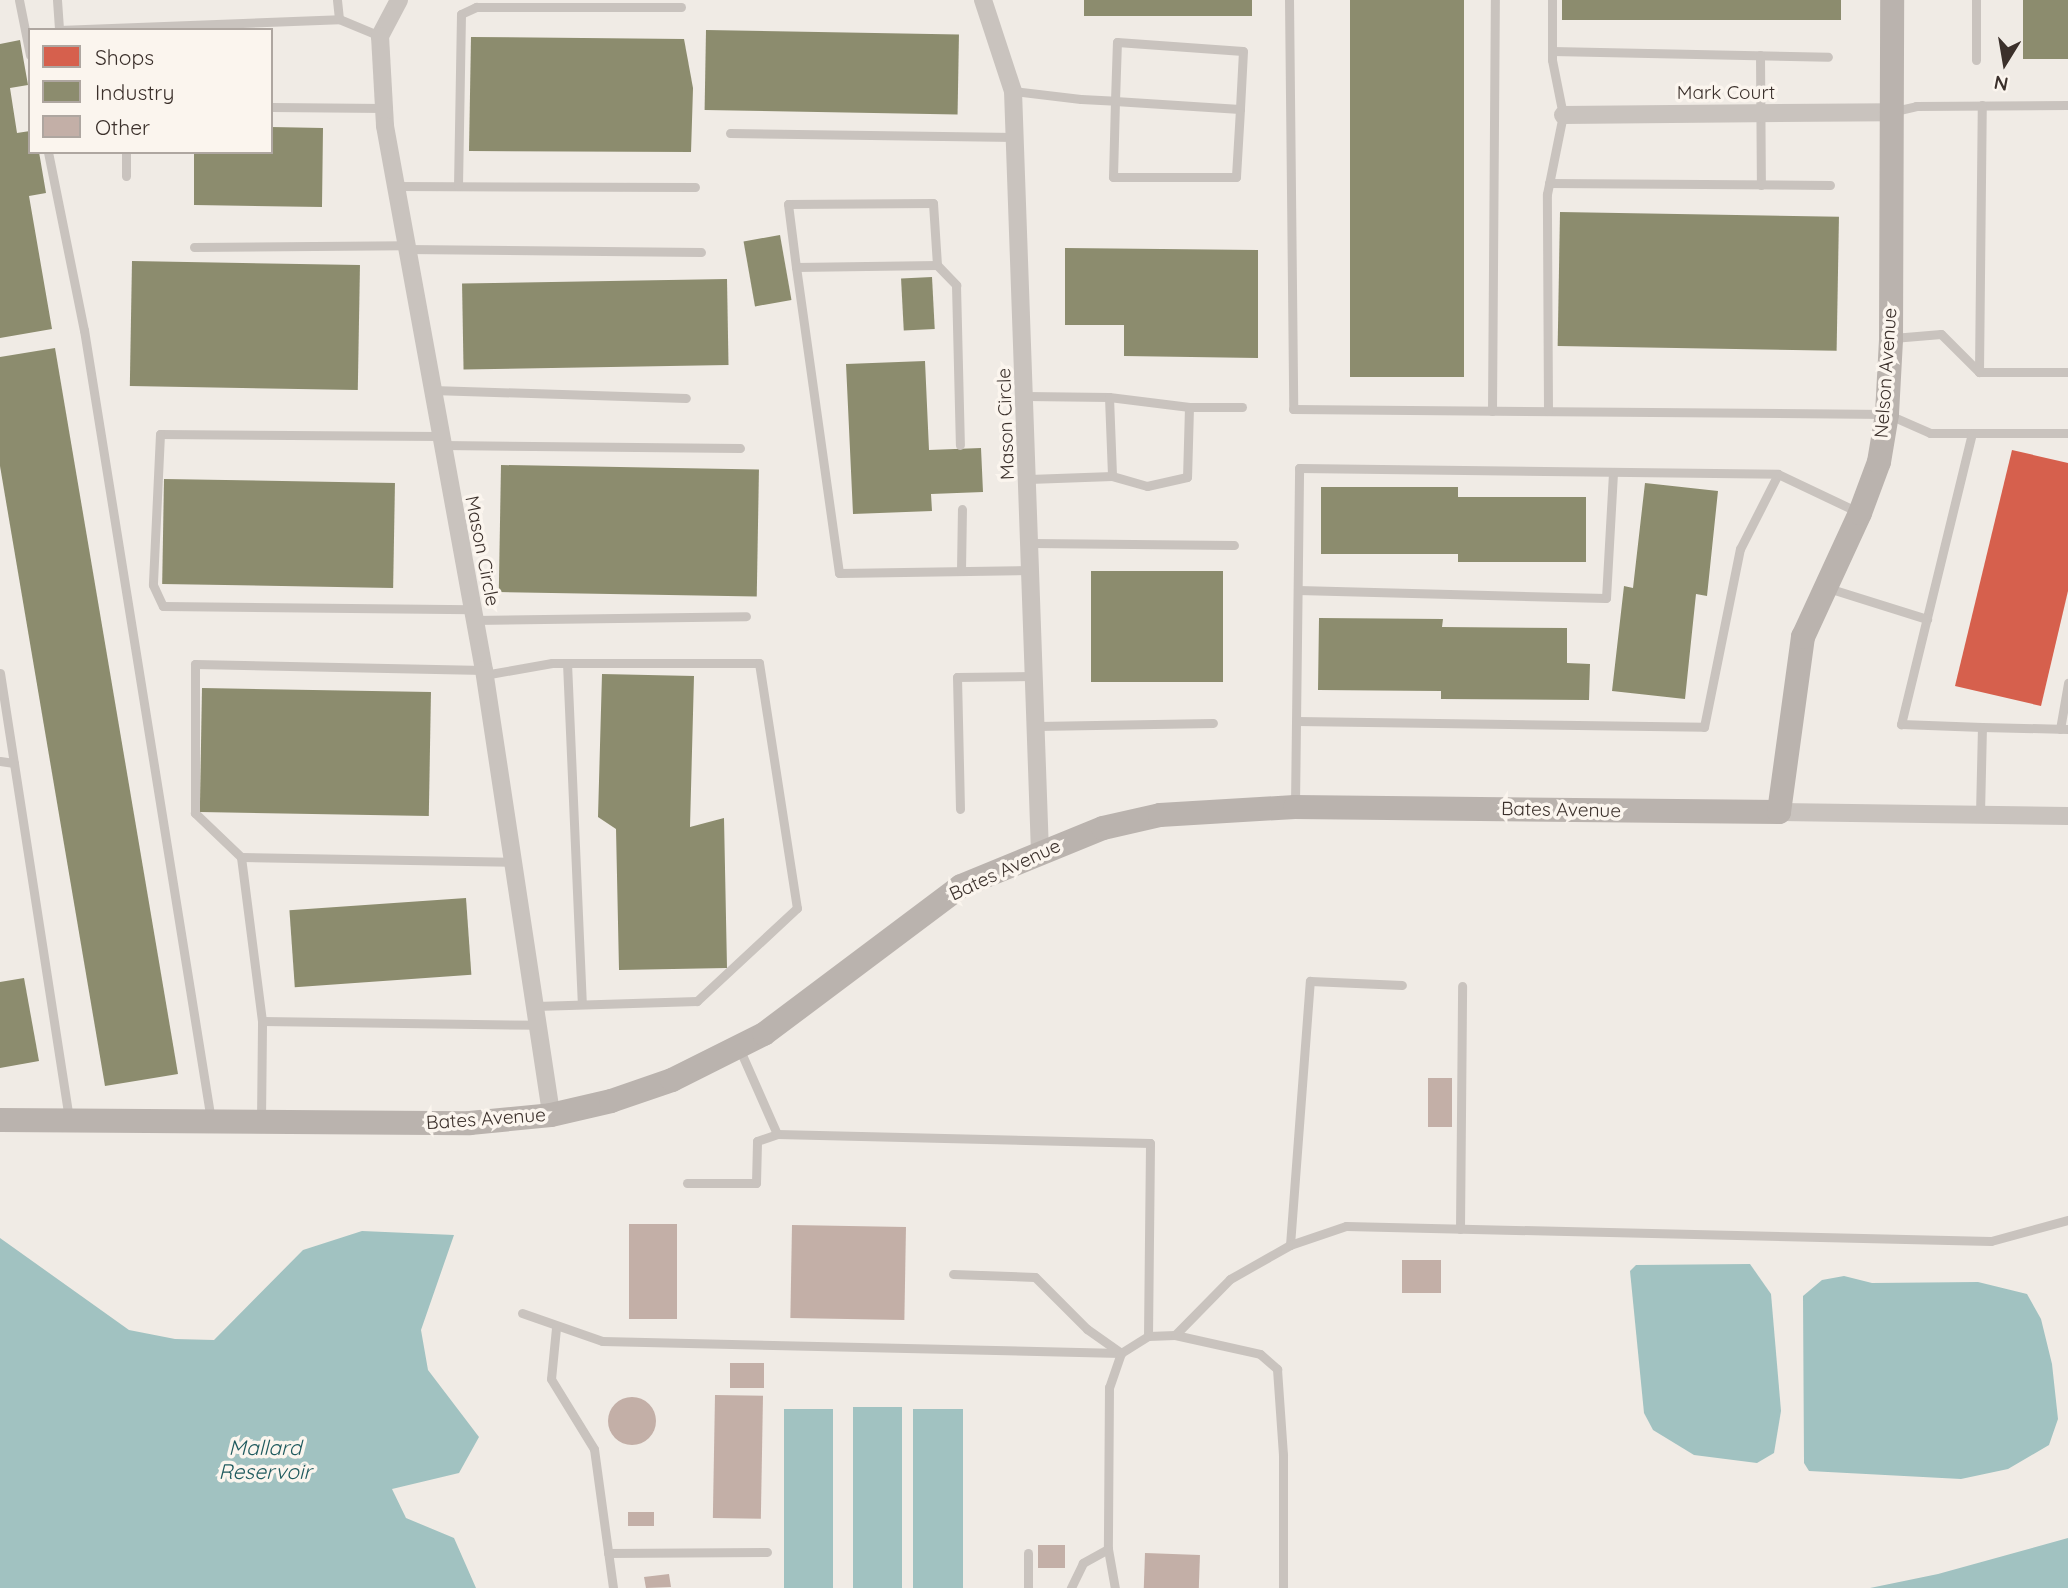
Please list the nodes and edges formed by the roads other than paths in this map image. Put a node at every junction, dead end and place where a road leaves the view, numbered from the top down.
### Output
1 (19, 0) edge
2 (57, 0) edge
3 (337, 0) edge
4 (399, 0) edge
5 (983, 0) edge
6 (1289, 0) edge
7 (1495, 0) edge
8 (1552, 0) edge
9 (1892, 0) edge
10 (1976, 0) edge
11 (681, 8) dead end
12 (339, 19) junction
13 (59, 28) edge
14 (110, 28) edge
15 (380, 36) junction
16 (28, 45) edge
17 (1552, 51) junction
18 (1760, 55) junction
19 (1828, 57) dead end
20 (1976, 60) dead end
21 (1013, 91) junction
22 (1115, 101) junction
23 (1982, 105) junction
24 (2068, 105) edge
25 (273, 107) edge
26 (384, 108) junction
27 (1240, 108) junction
28 (1890, 113) junction
29 (1762, 114) junction
30 (1563, 115) junction
31 (730, 133) dead end
32 (1015, 137) junction
33 (48, 154) edge
34 (126, 154) edge
35 (126, 176) dead end
36 (1549, 183) junction
37 (1761, 185) junction
38 (1830, 185) dead end
39 (395, 186) junction
40 (458, 186) junction
41 (695, 187) dead end
42 (194, 247) dead end
43 (406, 247) junction
44 (701, 252) dead end
45 (937, 265) junction
46 (796, 267) junction
47 (1891, 339) junction
48 (1979, 372) junction
49 (2068, 372) edge
50 (431, 390) junction
51 (1026, 396) junction
52 (1109, 397) junction
53 (686, 398) dead end
54 (1189, 407) junction
55 (1242, 407) dead end
56 (1492, 411) junction
57 (1548, 411) junction
58 (1887, 414) junction
59 (1972, 433) junction
60 (2068, 433) edge
61 (440, 441) junction
62 (960, 445) dead end
63 (740, 448) dead end
64 (1613, 472) junction
65 (1778, 474) junction
66 (1112, 475) junction
67 (1029, 479) junction
68 (962, 509) dead end
69 (1860, 513) junction
70 (1032, 543) junction
71 (1234, 545) dead end
72 (1033, 570) junction
73 (961, 571) junction
74 (1825, 587) junction
75 (1298, 590) junction
76 (473, 615) junction
77 (746, 616) dead end
78 (1927, 619) junction
79 (567, 663) junction
80 (484, 672) junction
81 (0, 673) edge
82 (1036, 676) junction
83 (2068, 683) edge
84 (1297, 721) junction
85 (1213, 723) dead end
86 (1037, 726) junction
87 (1982, 727) junction
88 (2064, 729) edge
89 (0, 761) edge
90 (14, 763) junction
91 (1295, 807) junction
92 (960, 808) dead end
93 (1779, 813) junction
94 (1980, 814) junction
95 (2068, 816) edge
96 (1040, 850) junction
97 (241, 858) junction
98 (516, 862) junction
99 (1402, 985) dead end
100 (1462, 986) dead end
101 (582, 1004) junction
102 (537, 1006) junction
103 (262, 1021) junction
104 (539, 1025) junction
105 (739, 1047) junction
106 (551, 1115) junction
107 (69, 1119) junction
108 (0, 1120) edge
109 (211, 1121) junction
110 (261, 1121) junction
111 (777, 1134) junction
112 (687, 1183) dead end
113 (2068, 1220) edge
114 (1460, 1229) junction
115 (1290, 1245) junction
116 (953, 1274) dead end
117 (522, 1313) dead end
118 (556, 1328) junction
119 (1175, 1335) junction
120 (1148, 1336) junction
121 (1121, 1353) junction
122 (1108, 1549) junction
123 (767, 1552) dead end
124 (608, 1553) junction
125 (1028, 1553) dead end
126 (613, 1588) edge
127 (1028, 1588) edge
128 (1071, 1588) edge
129 (1115, 1588) edge
130 (1283, 1588) edge

1 - 16 lane
2 - 13 lane
3 - 12 lane
4 - 15 street
5 - 21 street, Mason Circle
6 - 56 lane
7 - 56 lane
8 - 17 lane
9 - 28 street, Nelson Avenue
10 - 20 lane
11 - 40 lane
12 - 14 lane
12 - 15 lane
15 - 26 street, Mason Circle
17 - 18 lane
17 - 30 lane
18 - 19 lane
18 - 29 lane
21 - 22 lane
21 - 32 street, Mason Circle
22 - 27 lane
22 - 27 lane
22 - 27 lane
23 - 24 lane
23 - 28 lane
23 - 48 lane
25 - 26 lane
26 - 39 street, Mason Circle
28 - 29 street, Mark Court
28 - 47 street, Nelson Avenue
29 - 30 street, Mark Court
29 - 37 lane
30 - 36 lane
31 - 32 lane
32 - 51 street, Mason Circle
33 - 109 lane
34 - 35 lane
36 - 37 lane
36 - 57 lane
37 - 38 lane
39 - 40 lane
39 - 43 street, Mason Circle
40 - 41 lane
42 - 43 lane
43 - 44 lane
43 - 50 street, Mason Circle
45 - 46 lane
45 - 46 lane
45 - 62 lane
46 - 73 lane
47 - 48 lane
47 - 58 street, Nelson Avenue
48 - 49 lane
50 - 53 lane
50 - 61 street, Mason Circle
51 - 52 lane
51 - 67 street, Mason Circle
52 - 54 lane
52 - 66 lane
54 - 55 lane
54 - 66 lane
56 - 57 lane
57 - 58 lane
58 - 59 lane
58 - 69 street, Nelson Avenue
59 - 60 lane
59 - 78 lane
61 - 63 lane
61 - 76 street, Mason Circle
61 - 76 lane
64 - 65 lane
64 - 75 lane
64 - 75 lane
65 - 69 lane
65 - 84 lane
66 - 67 lane
67 - 70 street, Mason Circle
68 - 73 lane
69 - 74 street, Nelson Avenue
70 - 71 lane
70 - 72 street, Mason Circle
72 - 73 lane
72 - 82 street, Mason Circle
74 - 78 lane
74 - 93 street, Nelson Avenue
75 - 84 lane
76 - 77 lane
76 - 80 street, Mason Circle
78 - 87 lane
79 - 80 lane
79 - 101 lane
79 - 101 lane
80 - 97 lane
80 - 98 street, Mason Circle
81 - 90 lane
82 - 86 street, Mason Circle
82 - 92 lane
83 - 88 lane
84 - 91 lane
85 - 86 lane
86 - 96 street, Mason Circle
87 - 88 lane
87 - 94 lane
89 - 90 lane
90 - 107 lane
91 - 93 street, Bates Avenue
91 - 96 street, Bates Avenue
93 - 94 street, Bates Avenue
94 - 95 street, Bates Avenue
96 - 105 street, Bates Avenue
97 - 98 lane
97 - 103 lane
98 - 102 street, Mason Circle
99 - 115 lane
100 - 114 lane
101 - 102 lane
102 - 104 street, Mason Circle
103 - 104 lane
103 - 110 lane
104 - 106 street, Mason Circle
105 - 106 street, Bates Avenue
105 - 111 lane
106 - 110 street, Bates Avenue
107 - 108 street, Bates Avenue
107 - 109 street, Bates Avenue
109 - 110 street, Bates Avenue
111 - 112 lane
111 - 120 lane
113 - 114 lane
114 - 115 lane
115 - 119 lane
116 - 121 lane
117 - 118 lane
118 - 121 lane
118 - 124 lane
119 - 120 lane
119 - 130 lane
120 - 121 lane
121 - 122 lane
122 - 128 lane
122 - 129 lane
123 - 124 lane
124 - 126 lane
125 - 127 lane

